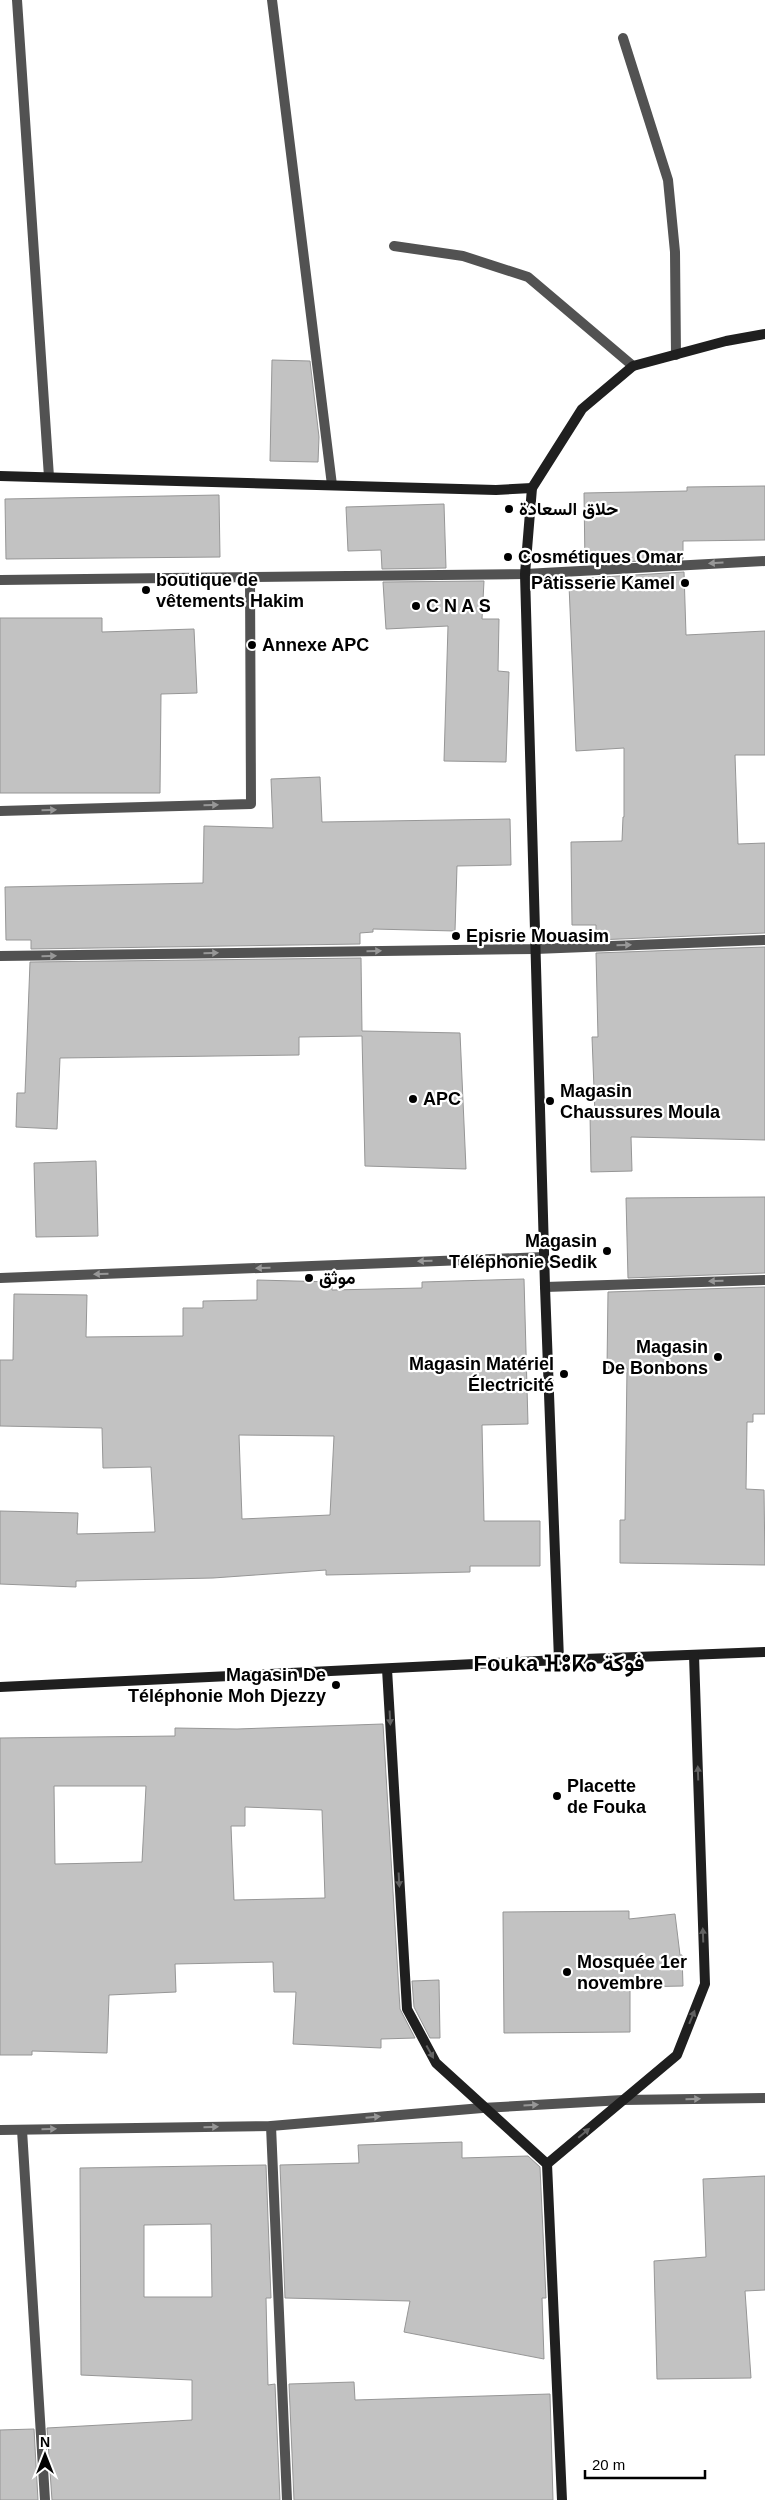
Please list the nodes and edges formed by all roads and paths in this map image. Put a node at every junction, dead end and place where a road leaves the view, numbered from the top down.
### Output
1 (17, 0) edge
2 (272, 0) edge
3 (624, 38) dead end
4 (394, 246) dead end
5 (765, 334) edge
6 (676, 355) junction
7 (633, 366) junction
8 (0, 476) edge
9 (49, 477) junction
10 (332, 485) junction
11 (532, 488) junction
12 (765, 560) edge
13 (525, 574) junction
14 (250, 577) junction
15 (0, 580) edge
16 (0, 811) edge
17 (765, 940) edge
18 (535, 949) junction
19 (0, 956) edge
20 (544, 1257) junction
21 (0, 1278) edge
22 (765, 1280) edge
23 (544, 1287) junction
24 (765, 1652) edge
25 (694, 1654) junction
26 (558, 1660) junction
27 (387, 1669) junction
28 (0, 1687) edge
29 (765, 2098) edge
30 (623, 2100) junction
31 (482, 2108) junction
32 (271, 2126) junction
33 (0, 2130) edge
34 (22, 2130) junction
35 (547, 2164) junction
36 (45, 2500) edge
37 (287, 2500) edge
38 (562, 2500) edge

1 - 9 street
2 - 10 street
3 - 6 street
4 - 7 street
5 - 6 main road
6 - 7 main road
7 - 11 main road
8 - 9 main road
9 - 10 main road
10 - 11 main road
11 - 13 main road
12 -> 13 street
13 - 14 street
13 - 18 main road
14 - 15 street
16 -> 14 street
18 -> 17 street
19 -> 18 street
18 - 20 main road
20 -> 21 street
20 - 23 main road
22 -> 23 street
23 - 26 main road
24 - 25 main road
25 - 26 main road
30 -> 25 main road
26 - 27 main road
27 - 28 main road
27 -> 31 main road
30 -> 29 street
31 -> 30 street
35 -> 30 main road
32 -> 31 street
31 - 35 main road
34 -> 32 street
32 - 37 street
33 - 34 street
34 - 36 street
35 - 38 main road

